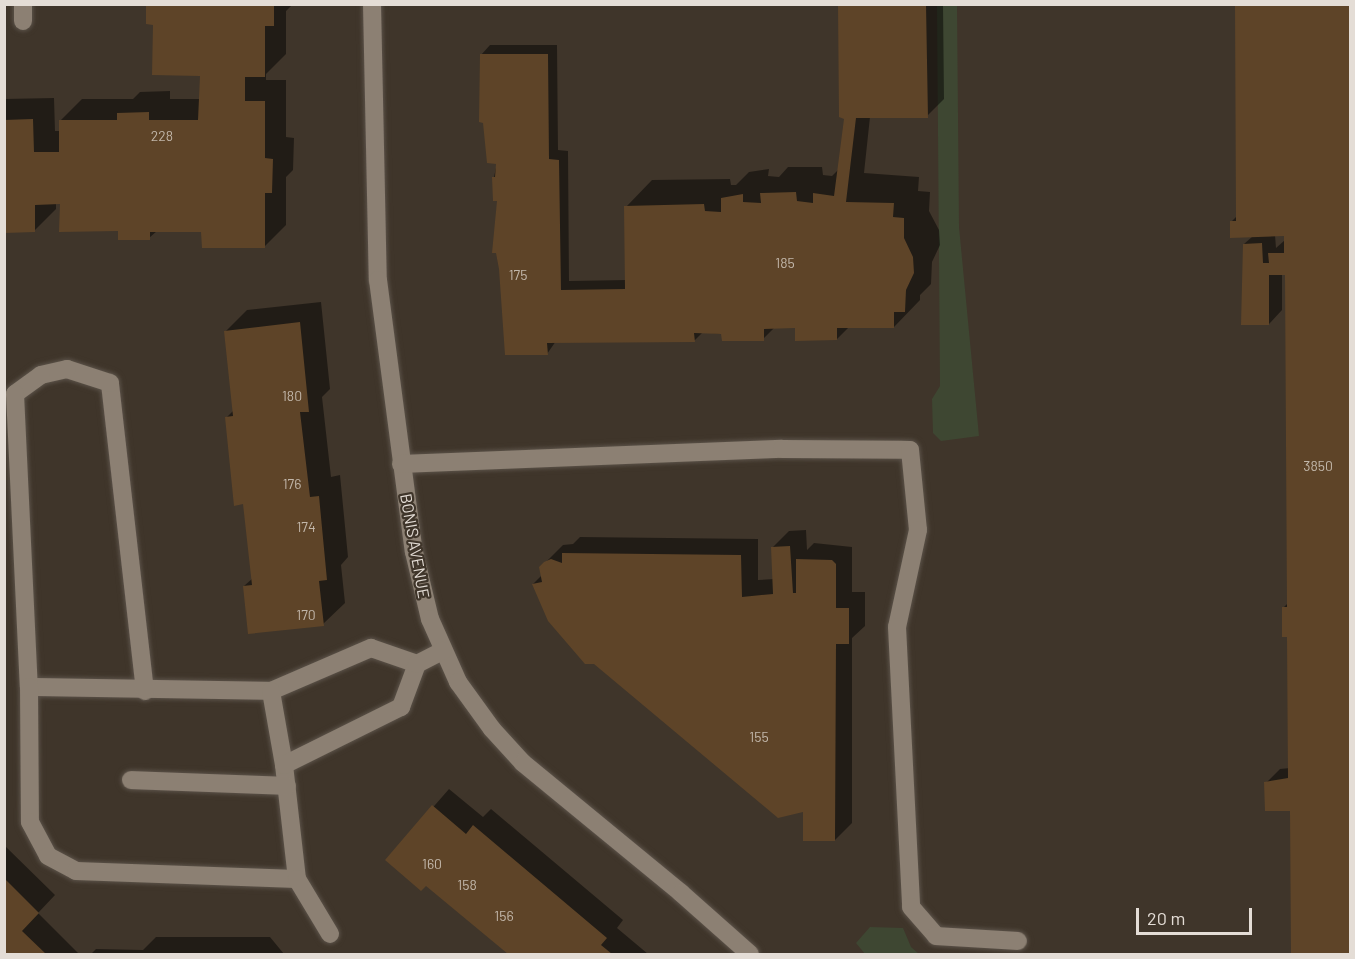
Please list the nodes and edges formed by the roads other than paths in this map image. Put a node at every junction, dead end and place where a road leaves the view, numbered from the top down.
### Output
1 (372, 4) edge
2 (401, 464) junction
3 (443, 651) junction
4 (417, 664) junction
5 (29, 687) junction
6 (145, 691) junction
7 (271, 691) junction
8 (284, 765) junction
9 (131, 780) dead end
10 (287, 786) junction
11 (297, 879) junction
12 (330, 934) dead end
13 (1018, 941) dead end
14 (750, 954) edge

1 - 2 street, BONIS AVENUE
2 - 3 street, BONIS AVENUE
2 - 13 street
3 - 4 street
3 - 14 street, BONIS AVENUE
4 - 7 street
4 - 8 street
5 - 6 street
5 - 6 street
5 - 11 street
6 - 7 street
7 - 8 street
8 - 10 street
9 - 10 street
10 - 11 street
11 - 12 street

